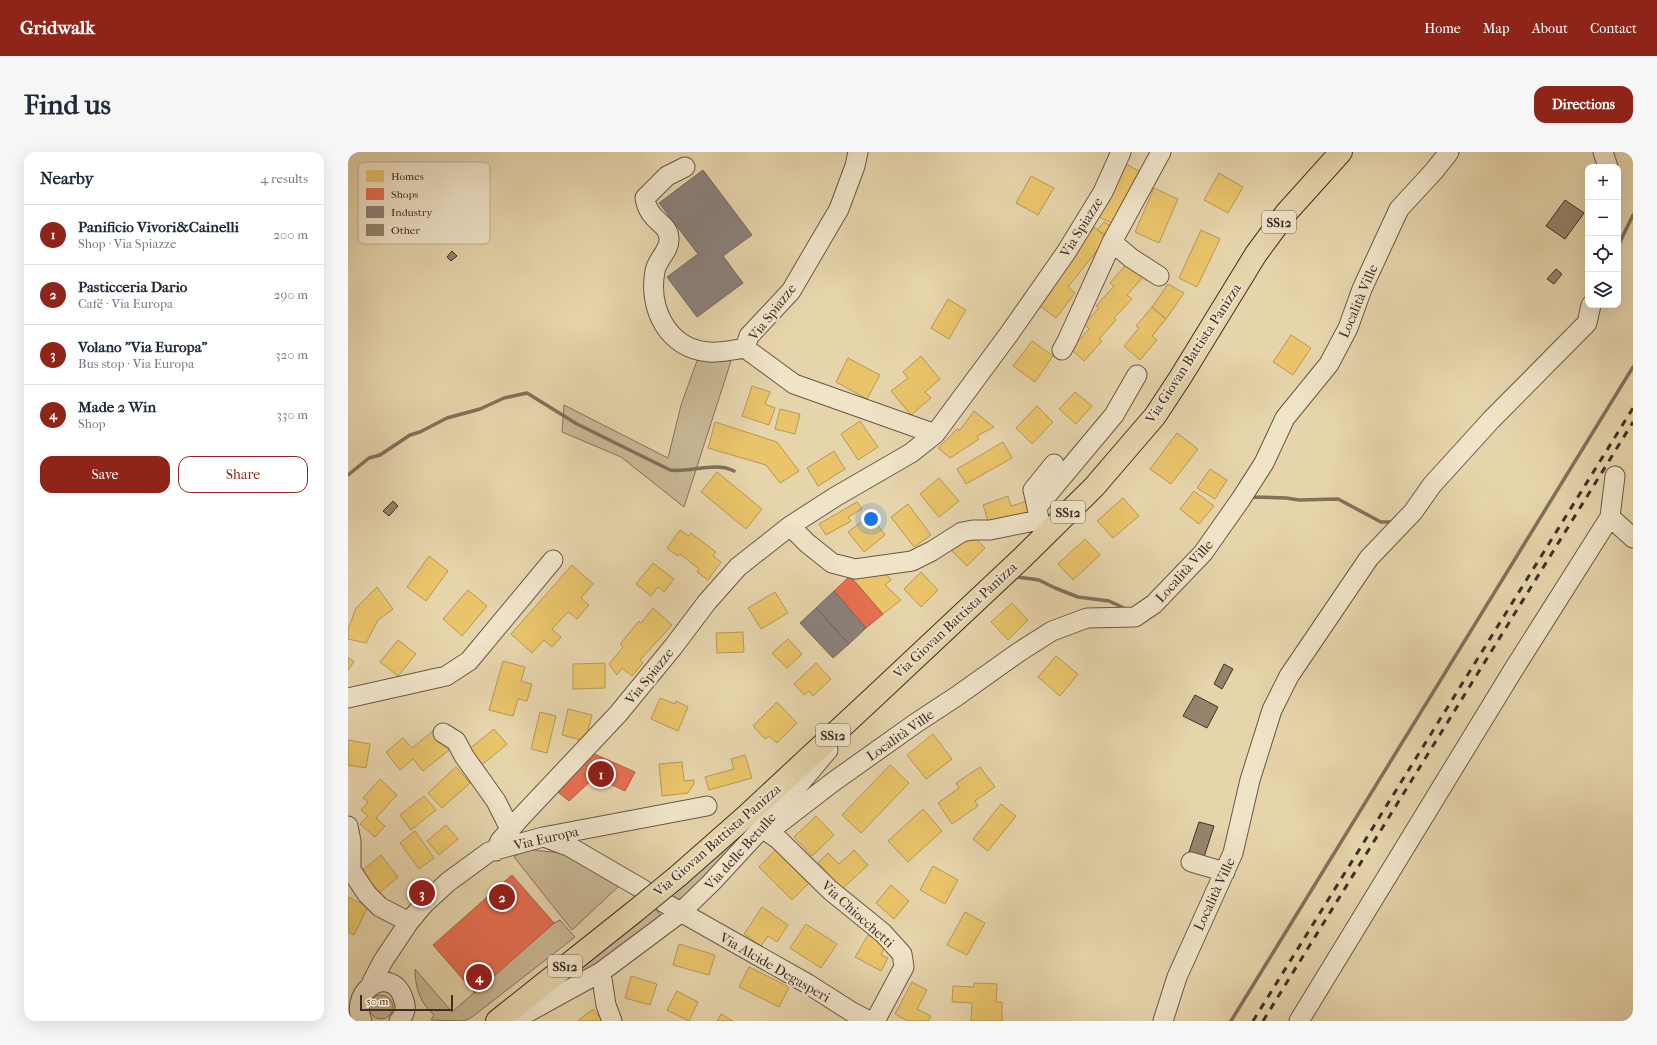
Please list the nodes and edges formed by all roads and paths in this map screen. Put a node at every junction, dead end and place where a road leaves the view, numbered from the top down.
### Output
1 (858, 152) edge
2 (1121, 152) edge
3 (1161, 152) edge
4 (1341, 152) edge
5 (1449, 152) edge
6 (1604, 152) edge
7 (1607, 164) edge
8 (685, 167) dead end
9 (1112, 242) junction
10 (1159, 276) dead end
11 (1590, 308) edge
12 (745, 348) junction
13 (1062, 350) dead end
14 (1137, 375) dead end
15 (935, 434) junction
16 (1054, 464) dead end
17 (1615, 476) dead end
18 (1610, 517) junction
19 (1040, 521) junction
20 (790, 526) junction
21 (1633, 538) edge
22 (552, 560) dead end
23 (875, 696) junction
24 (348, 698) edge
25 (443, 733) dead end
26 (707, 806) dead end
27 (348, 826) edge
28 (510, 829) junction
29 (769, 833) junction
30 (542, 837) junction
31 (496, 850) junction
32 (1191, 862) dead end
33 (1225, 872) junction
34 (644, 890) dead end
35 (663, 902) dead end
36 (680, 912) junction
37 (409, 922) junction
38 (396, 941) junction
39 (601, 972) junction
40 (372, 982) junction
41 (396, 986) junction
42 (402, 1012) edge
43 (356, 1013) edge
44 (415, 1021) edge
45 (497, 1021) edge
46 (512, 1021) edge
47 (612, 1021) edge
48 (869, 1021) edge
49 (875, 1021) edge
50 (1163, 1021) edge
51 (1299, 1021) edge

1 - 12 street, Via Spiazze
2 - 15 street, Via Spiazze
3 - 9 street
4 - 19 main road, Via Giovan Battista Panizza / SS12
5 - 29 street, Località Ville
6 - 7 street
8 - 12 street
9 - 10 street
9 - 13 street
11 - 33 street, Località Ville
12 - 15 street, Via Spiazze
14 - 19 street
15 - 20 street, Via Spiazze
16 - 19 street
17 - 18 street
18 - 21 street
18 - 51 street
19 - 20 street
19 - 23 main road, Via Giovan Battista Panizza / SS12
20 - 28 street, Via Spiazze
22 - 24 street
23 - 29 street, Via delle Betulle
23 - 45 main road, Via Giovan Battista Panizza / SS12, bridge
25 - 28 street
26 - 30 street, Via Europa
27 - 37 street
28 - 31 street, Via Spiazze
29 - 36 street, Via delle Betulle
29 - 49 street, Via Chiocchetti
30 - 31 street, Via Europa
30 - 34 street
31 - 37 street, Via Europa
32 - 33 street
33 - 50 street, Località Ville
35 - 36 street, Via Alcide Degasperi
36 - 39 street, Via delle Betulle
36 - 48 street, Via Alcide Degasperi
37 - 38 street, Via Europa
38 - 40 street, Via Europa
38 - 41 street
39 - 46 street, Via delle Betulle
39 - 47 street
40 - 41 street
40 - 43 street
41 - 42 street
42 - 44 street

